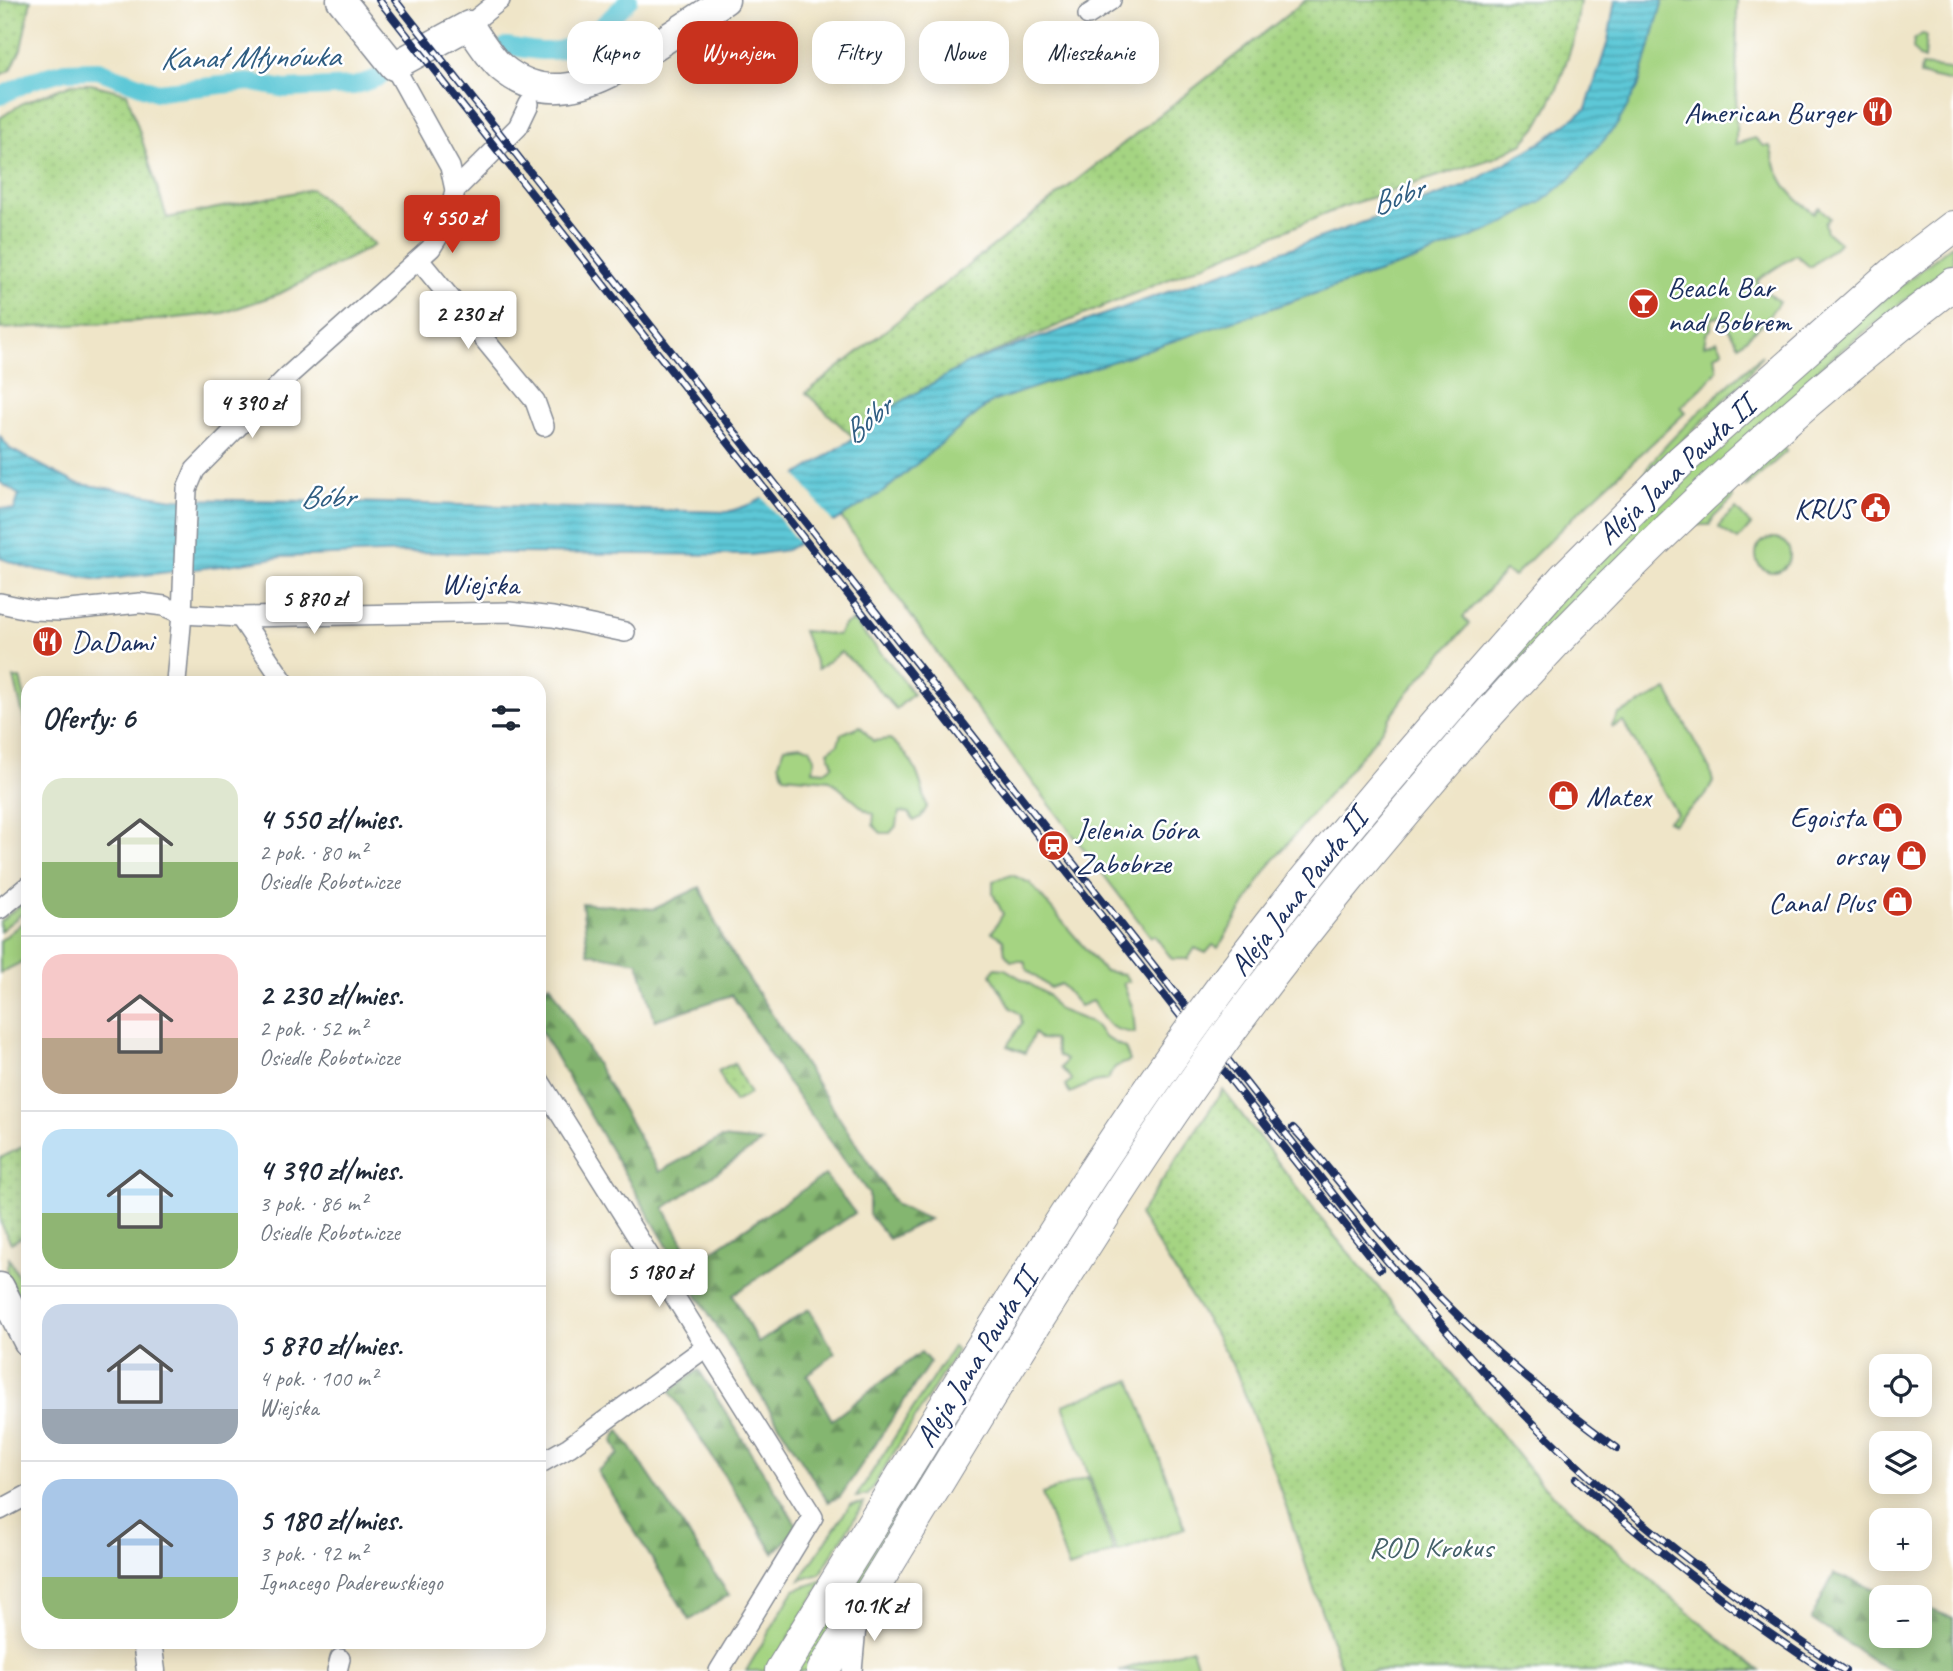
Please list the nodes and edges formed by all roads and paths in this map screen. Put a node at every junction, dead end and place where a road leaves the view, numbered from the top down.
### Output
1 (341, 0) edge
2 (500, 0) edge
3 (725, 0) edge
4 (1111, 0) edge
5 (1088, 15) dead end
6 (469, 25) junction
7 (394, 66) junction
8 (528, 104) dead end
9 (455, 190) junction
10 (1953, 228) edge
11 (419, 260) junction
12 (1953, 284) edge
13 (544, 426) dead end
14 (0, 603) edge
15 (182, 614) junction
16 (240, 617) junction
17 (625, 632) dead end
18 (177, 676) edge
19 (280, 676) edge
20 (21, 892) edge
21 (0, 909) edge
22 (546, 1091) edge
23 (0, 1287) edge
24 (21, 1328) edge
25 (706, 1348) junction
26 (546, 1460) edge
27 (21, 1499) edge
28 (0, 1510) edge
29 (859, 1611) junction
30 (148, 1649) edge
31 (151, 1671) edge
32 (719, 1671) edge
33 (781, 1671) edge
34 (823, 1671) edge
35 (852, 1671) edge

1 - 7 street
2 - 6 street
3 - 6 street
4 - 5 street
6 - 7 street
7 - 9 street
8 - 9 street
9 - 11 street
10 - 33 main road, Aleja Jana Pawła II, bridge
11 - 13 street
11 - 15 street
12 - 29 main road, Aleja Jana Pawła II, bridge
14 - 15 street, Wiejska
15 - 16 street, Wiejska
15 - 18 street
16 - 17 street, Wiejska
16 - 19 street
20 - 21 street
22 - 25 street
23 - 24 street
25 - 26 street
25 - 32 street
27 - 28 street
29 - 34 main road, Aleja Jana Pawła II
29 - 35 street
30 - 31 street

